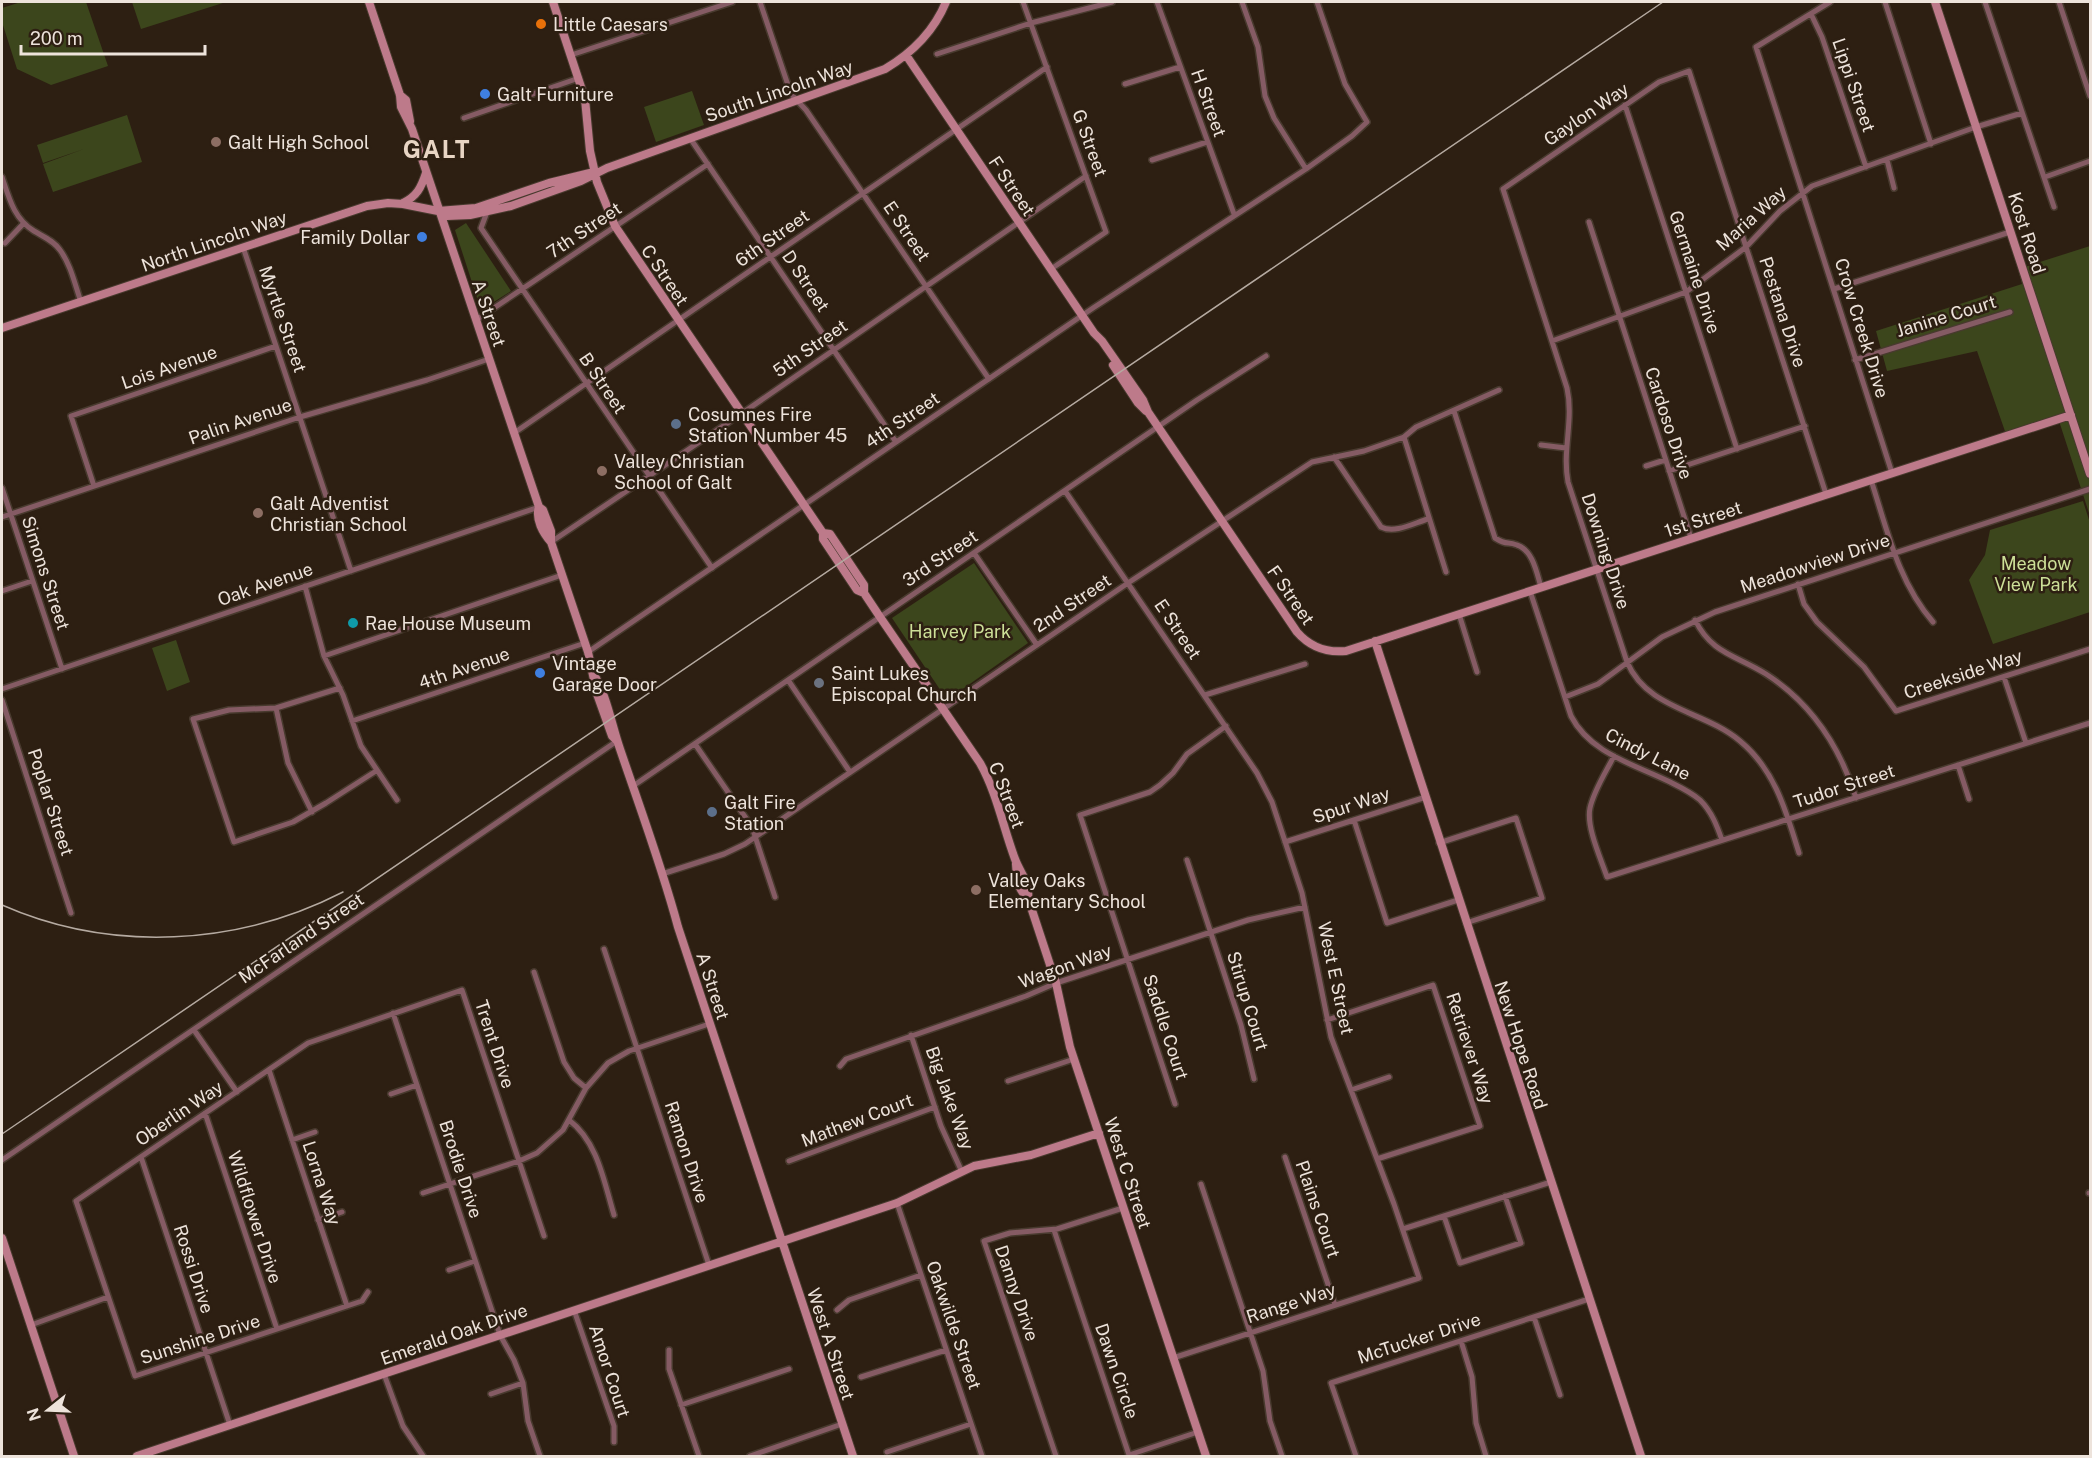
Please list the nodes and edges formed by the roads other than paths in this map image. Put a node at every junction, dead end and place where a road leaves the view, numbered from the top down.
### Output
1 (369, 2) edge
2 (553, 2) edge
3 (732, 2) edge
4 (760, 2) edge
5 (946, 2) edge
6 (1023, 2) edge
7 (1111, 2) edge
8 (1157, 2) edge
9 (1242, 2) edge
10 (1317, 2) edge
11 (1830, 2) edge
12 (1885, 2) edge
13 (1935, 2) edge
14 (1985, 2) edge
15 (2059, 2) edge
16 (1811, 14) junction
17 (1031, 23) junction
18 (938, 54) dead end
19 (571, 55) junction
20 (906, 55) junction
21 (1047, 67) junction
22 (1180, 67) junction
23 (1689, 71) joint
24 (579, 78) junction
25 (2088, 79) edge
26 (1125, 84) dead end
27 (2091, 96) edge
28 (798, 101) junction
29 (1625, 105) junction
30 (2022, 113) junction
31 (464, 118) dead end
32 (1976, 127) junction
33 (956, 129) junction
34 (690, 138) junction
35 (1207, 142) junction
36 (1931, 144) junction
37 (1152, 160) dead end
38 (1887, 160) junction
39 (2091, 161) edge
40 (708, 164) junction
41 (1866, 167) junction
42 (1306, 169) junction
43 (595, 172) junction
44 (426, 173) junction
45 (1086, 176) junction
46 (2, 177) edge
47 (2045, 177) junction
48 (1894, 188) dead end
49 (1503, 189) joint
50 (1804, 191) junction
51 (863, 193) junction
52 (403, 204) junction
53 (2054, 207) dead end
54 (438, 210) junction
55 (487, 212) junction
56 (1234, 214) junction
57 (1589, 222) dead end
58 (24, 223) junction
59 (1019, 223) junction
60 (615, 226) junction
61 (2010, 232) junction
62 (5, 243) dead end
63 (243, 247) junction
64 (1746, 247) junction
65 (771, 257) junction
66 (1051, 269) junction
67 (926, 286) junction
68 (1834, 289) junction
69 (522, 290) junction
70 (1686, 292) junction
71 (81, 302) junction
72 (2010, 312) dead end
73 (1082, 315) junction
74 (1619, 317) junction
75 (476, 320) junction
76 (679, 321) junction
77 (2, 328) edge
78 (1552, 341) junction
79 (276, 346) junction
80 (834, 349) junction
81 (1266, 356) dead end
82 (489, 359) junction
83 (1856, 360) junction
84 (989, 379) junction
85 (586, 384) junction
86 (1499, 390) dead end
87 (1454, 411) junction
88 (741, 414) junction
89 (2071, 415) junction
90 (300, 417) junction
91 (1804, 426) junction
92 (1158, 427) junction
93 (514, 433) junction
94 (1404, 437) junction
95 (896, 442) junction
96 (1541, 445) dead end
97 (1566, 448) junction
98 (1737, 449) junction
99 (1334, 457) junction
100 (1665, 460) junction
101 (1646, 466) dead end
102 (1669, 471) junction
103 (1892, 473) junction
104 (2091, 474) edge
105 (649, 477) junction
106 (1871, 480) junction
107 (94, 486) junction
108 (2, 488) edge
109 (2091, 489) edge
110 (1065, 490) junction
111 (1826, 494) junction
112 (804, 505) junction
113 (539, 507) junction
114 (10, 514) junction
115 (2, 517) edge
116 (1428, 519) junction
117 (1222, 522) junction
118 (1691, 538) junction
119 (550, 542) junction
120 (974, 553) junction
121 (1895, 553) junction
122 (712, 568) junction
123 (1596, 569) junction
124 (351, 571) junction
125 (1446, 572) dead end
126 (562, 576) junction
127 (32, 581) junction
128 (1128, 583) junction
129 (1798, 585) junction
130 (305, 586) junction
131 (1541, 587) junction
132 (2, 591) edge
133 (1530, 591) junction
134 (1459, 614) junction
135 (880, 617) junction
136 (1695, 620) junction
137 (1933, 621) dead end
138 (1375, 641) junction
139 (585, 643) junction
140 (1037, 645) junction
141 (2091, 649) edge
142 (1344, 651) joint
143 (588, 652) junction
144 (324, 656) junction
145 (1627, 662) junction
146 (1305, 664) dead end
147 (62, 669) junction
148 (1477, 672) dead end
149 (2004, 677) junction
150 (788, 680) junction
151 (340, 688) junction
152 (2, 689) edge
153 (1205, 695) junction
154 (1565, 697) junction
155 (2, 700) edge
156 (276, 708) junction
157 (943, 709) junction
158 (352, 721) junction
159 (2091, 723) edge
160 (1226, 726) junction
161 (617, 741) junction
162 (695, 744) junction
163 (2026, 744) junction
164 (1614, 756) junction
165 (1958, 765) junction
166 (376, 771) junction
167 (850, 772) junction
168 (633, 786) junction
169 (1425, 797) junction
170 (1856, 798) junction
171 (1969, 799) dead end
172 (397, 800) dead end
173 (312, 812) junction
174 (1789, 819) junction
175 (1354, 820) junction
176 (755, 837) junction
177 (1722, 840) junction
178 (1286, 842) junction
179 (1439, 843) junction
180 (1799, 853) dead end
181 (1187, 860) dead end
182 (662, 874) junction
183 (775, 897) dead end
184 (1028, 898) joint
185 (1458, 900) junction
186 (1305, 907) junction
187 (71, 913) dead end
188 (1466, 923) junction
189 (1211, 932) junction
190 (604, 949) dead end
191 (1128, 959) junction
192 (534, 972) dead end
193 (1056, 983) junction
194 (393, 1013) junction
195 (1327, 1020) junction
196 (710, 1024) junction
197 (194, 1030) junction
198 (911, 1035) junction
199 (637, 1048) junction
200 (298, 1050) joint
201 (1074, 1059) junction
202 (840, 1066) dead end
203 (269, 1070) junction
204 (1389, 1077) dead end
205 (1254, 1079) dead end
206 (1008, 1081) dead end
207 (417, 1085) junction
208 (586, 1088) junction
209 (1350, 1090) junction
210 (237, 1092) junction
211 (391, 1094) dead end
212 (1175, 1104) dead end
213 (935, 1107) junction
214 (205, 1113) junction
215 (569, 1120) junction
216 (315, 1132) dead end
217 (1099, 1133) junction
218 (292, 1140) junction
219 (141, 1157) junction
220 (1285, 1157) dead end
221 (1377, 1159) junction
222 (2, 1160) edge
223 (519, 1161) junction
224 (789, 1161) dead end
225 (962, 1172) junction
226 (1551, 1182) junction
227 (450, 1184) junction
228 (1202, 1184) dead end
229 (423, 1193) dead end
230 (1505, 1196) junction
231 (76, 1201) joint
232 (897, 1203) junction
233 (1123, 1208) junction
234 (342, 1212) dead end
235 (614, 1215) dead end
236 (1444, 1216) junction
237 (318, 1220) junction
238 (1403, 1229) junction
239 (1054, 1230) junction
240 (544, 1236) dead end
241 (2, 1238) edge
242 (782, 1241) junction
243 (475, 1261) junction
244 (709, 1265) junction
245 (449, 1269) dead end
246 (921, 1275) junction
247 (1419, 1278) joint
248 (368, 1292) dead end
249 (108, 1298) junction
250 (1589, 1299) junction
251 (1335, 1305) junction
252 (347, 1306) junction
253 (574, 1310) junction
254 (837, 1310) dead end
255 (1534, 1317) junction
256 (31, 1325) junction
257 (277, 1329) junction
258 (1251, 1332) junction
259 (500, 1335) junction
260 (1461, 1341) junction
261 (669, 1350) dead end
262 (946, 1350) junction
263 (206, 1353) junction
264 (1173, 1358) junction
265 (789, 1369) dead end
266 (384, 1374) junction
267 (861, 1377) dead end
268 (523, 1383) junction
269 (491, 1394) dead end
270 (1560, 1395) dead end
271 (681, 1405) junction
272 (842, 1424) junction
273 (971, 1424) junction
274 (230, 1425) junction
275 (1197, 1432) junction
276 (614, 1442) dead end
277 (887, 1452) dead end
278 (74, 1456) edge
279 (137, 1456) edge
280 (423, 1456) edge
281 (540, 1456) edge
282 (699, 1456) edge
283 (750, 1456) edge
284 (853, 1456) edge
285 (982, 1456) edge
286 (1056, 1456) edge
287 (1206, 1456) edge
288 (1282, 1456) edge
289 (1356, 1456) edge
290 (1486, 1456) edge
291 (1641, 1456) edge

1 - 44 street, A Street
2 - 19 street, C Street
3 - 19 street
4 - 28 street, E Street
5 - 20 street, South Lincoln Way
6 - 17 street, G Street
7 - 17 street
8 - 22 street, H Street
9 - 42 street
10 - 42 street, 4th Street
11 - 16 street
12 - 36 street
13 - 32 street, Kost Road
14 - 30 street
15 - 25 street
16 - 41 street, Lippi Street
16 - 50 street, Crow Creek Drive
17 - 18 street
17 - 21 street, G Street
19 - 24 street, C Street
20 - 28 street, South Lincoln Way
20 - 33 street, F Street
21 - 33 street, 6th Street
21 - 45 street, G Street
22 - 26 street
22 - 35 street, H Street
23 - 29 street, Gaylon Way
23 - 64 street, Pestana Drive
24 - 31 street
24 - 43 street, C Street
25 - 27 street
28 - 34 street, South Lincoln Way
28 - 51 street, E Street
29 - 49 street, Gaylon Way
29 - 70 street, Germaine Drive
30 - 32 street, Maria Way
30 - 47 street
32 - 36 street, Maria Way
32 - 61 street, Kost Road
33 - 51 street, 6th Street
33 - 59 street, F Street
34 - 40 street, D Street
34 - 43 street, South Lincoln Way
35 - 37 street
35 - 56 street, H Street
36 - 38 street, Maria Way
38 - 41 street, Maria Way
38 - 48 street
39 - 47 street
40 - 60 street, 7th Street
40 - 65 street, D Street
41 - 50 street, Maria Way
42 - 56 street, 4th Street
43 - 54 street, South Lincoln Way
43 - 55 street, South Lincoln Way
43 - 60 street, C Street
44 - 52 street
44 - 54 street, A Street
45 - 59 street, 5th Street
45 - 66 street, G Street
46 - 58 street
47 - 53 street
49 - 78 street, Downing Drive
50 - 64 street, Maria Way
50 - 68 street, Crow Creek Drive
51 - 65 street, 6th Street
51 - 67 street, E Street
52 - 54 street, North Lincoln Way
52 - 63 street, North Lincoln Way
54 - 55 street, South Lincoln Way
54 - 75 street, A Street
55 - 69 street, B Street
56 - 73 street, 4th Street
57 - 74 street, Cardoso Drive
58 - 62 street
58 - 71 street
59 - 66 street, F Street
59 - 67 street, 5th Street
60 - 69 street, 7th Street
60 - 76 street, C Street
61 - 68 street
61 - 89 street, Kost Road
63 - 71 street, North Lincoln Way
63 - 79 street, Myrtle Street
64 - 70 street, Maria Way
64 - 91 street, Pestana Drive
65 - 76 street, 6th Street
65 - 80 street, D Street
66 - 73 street, F Street
67 - 80 street, 5th Street
67 - 84 street, E Street
68 - 83 street, Crow Creek Drive
69 - 75 street, 7th Street
69 - 85 street, B Street
70 - 74 street, Maria Way
70 - 98 street, Germaine Drive
71 - 77 street, North Lincoln Way
72 - 83 street, Janine Court
73 - 84 street, 4th Street
73 - 92 street, F Street
74 - 78 street, Maria Way
74 - 100 street, Cardoso Drive
75 - 82 street, A Street
76 - 85 street, 6th Street
76 - 88 street, C Street
78 - 97 street, Downing Drive
79 - 90 street, Myrtle Street
79 - 107 street, Lois Avenue
80 - 88 street, 5th Street
80 - 95 street, D Street
81 - 92 street, 3rd Street
82 - 90 street, Palin Avenue
82 - 93 street, A Street
83 - 103 street, Crow Creek Drive
84 - 95 street, 4th Street
85 - 93 street, 6th Street
85 - 105 street, B Street
86 - 87 street
87 - 94 street
87 - 131 street
88 - 105 street, 5th Street
88 - 112 street, C Street
89 - 103 street, 1st Street
89 - 104 street, Kost Road
90 - 107 street, Palin Avenue
90 - 124 street, Myrtle Street
91 - 98 street
91 - 111 street, Pestana Drive
92 - 110 street, 3rd Street
92 - 117 street, F Street
93 - 113 street, A Street
94 - 99 street
94 - 116 street
95 - 112 street, 4th Street
96 - 97 street
97 - 123 street, Downing Drive
98 - 102 street
99 - 116 street
99 - 117 street, 2nd Street
100 - 101 street
100 - 102 street, Cardoso Drive
102 - 118 street, Cardoso Drive
103 - 106 street, 1st Street
105 - 119 street, 5th Street
105 - 122 street, B Street
106 - 111 street, 1st Street
106 - 121 street
107 - 114 street, Palin Avenue
108 - 114 street, Simons Street
109 - 121 street, Meadowview Drive
110 - 120 street, 3rd Street
110 - 128 street, E Street
111 - 118 street, 1st Street
112 - 122 street, 4th Street
112 - 135 street, C Street
113 - 119 street, A Street
113 - 124 street, Oak Avenue
114 - 115 street, Palin Avenue
114 - 127 street, Simons Street
116 - 125 street
117 - 128 street, 2nd Street
117 - 142 street, F Street
118 - 123 street, 1st Street
119 - 126 street, A Street
120 - 135 street, 3rd Street
120 - 140 street
121 - 129 street, Meadowview Drive
121 - 137 street
122 - 143 street, 4th Street
123 - 131 street, 1st Street
123 - 145 street, Downing Drive
124 - 130 street, Oak Avenue
126 - 139 street, A Street
126 - 144 street
127 - 132 street
127 - 147 street, Simons Street
128 - 140 street, 2nd Street
128 - 153 street, E Street
129 - 136 street, Meadowview Drive
129 - 149 street, Creekside Way
130 - 144 street
130 - 147 street, Oak Avenue
131 - 133 street, 1st Street
133 - 134 street, 1st Street
133 - 154 street, Cindy Lane
134 - 138 street, 1st Street
134 - 148 street
135 - 150 street, 3rd Street
135 - 157 street, C Street
136 - 145 street, Meadowview Drive
136 - 170 street
138 - 142 street, 1st Street
138 - 169 street, New Hope Road
139 - 143 street, A Street
139 - 158 street, 4th Avenue
140 - 157 street, 2nd Street
141 - 149 street, Creekside Way
143 - 161 street, A Street
144 - 151 street
145 - 154 street, Meadowview Drive
145 - 174 street, Downing Drive
146 - 153 street
147 - 152 street, Oak Avenue
149 - 163 street
150 - 162 street, 3rd Street
150 - 167 street
151 - 156 street
151 - 158 street
153 - 160 street, West E Street
154 - 164 street, Cindy Lane
155 - 187 street, Poplar Street
156 - 173 street
156 - 173 street
157 - 167 street, 2nd Street
157 - 184 street, C Street
158 - 166 street
159 - 163 street, Tudor Street
160 - 178 street, West E Street
160 - 191 street, Saddle Court
161 - 168 street, A Street
161 - 197 street, McFarland Street
162 - 168 street, 3rd Street
162 - 176 street
163 - 165 street, Tudor Street
164 - 177 street, Cindy Lane
164 - 177 street, Tudor Street
165 - 170 street, Tudor Street
165 - 171 street
166 - 172 street
166 - 173 street
167 - 176 street, 2nd Street
168 - 182 street, A Street
169 - 175 street, Spur Way
169 - 179 street, New Hope Road
170 - 174 street, Tudor Street
174 - 177 street, Tudor Street
174 - 180 street, Downing Drive
175 - 178 street, Spur Way
175 - 185 street
176 - 182 street, 2nd Street
176 - 183 street
178 - 186 street, West E Street
179 - 185 street, New Hope Road
179 - 188 street
181 - 189 street, Stirup Court
182 - 196 street, A Street
184 - 193 street, West C Street
185 - 188 street, New Hope Road
186 - 189 street, Wagon Way
186 - 195 street, West E Street
188 - 226 street, New Hope Road
189 - 191 street, Wagon Way
189 - 205 street, Stirup Court
190 - 199 street, Ramon Drive
191 - 193 street, Wagon Way
191 - 212 street, Saddle Court
192 - 208 street
193 - 198 street, Wagon Way
193 - 201 street, West C Street
194 - 200 street, Trent Drive
194 - 207 street, Brodie Drive
194 - 223 street, Trent Drive
195 - 209 street, West E Street
195 - 221 street, Retriever Way
196 - 199 street
196 - 242 street, A Street
197 - 210 street
197 - 222 street, McFarland Street
198 - 202 street, Wagon Way
198 - 213 street, Big Jake Way
199 - 208 street
199 - 244 street, Ramon Drive
200 - 203 street, Oberlin Way
201 - 206 street
201 - 217 street, West C Street
203 - 210 street, Oberlin Way
203 - 218 street, Lorna Way
204 - 209 street
207 - 211 street
207 - 227 street, Brodie Drive
208 - 215 street
209 - 221 street, West E Street
210 - 214 street, Oberlin Way
213 - 224 street, Mathew Court
213 - 225 street, Big Jake Way
214 - 219 street, Oberlin Way
214 - 257 street, Wildflower Drive
215 - 223 street
215 - 235 street
216 - 218 street
217 - 225 street, Emerald Oak Drive
217 - 233 street, West C Street
218 - 237 street, Lorna Way
219 - 231 street, Oberlin Way
219 - 263 street, Rossi Drive
220 - 251 street, Plains Court
221 - 238 street, West E Street
223 - 227 street
223 - 240 street
225 - 232 street, Emerald Oak Drive
226 - 230 street
226 - 250 street, New Hope Road
227 - 229 street
227 - 243 street, Brodie Drive
228 - 258 street
230 - 236 street
230 - 236 street
231 - 249 street, Sunshine Drive
232 - 242 street, Emerald Oak Drive
232 - 246 street, Oakwilde Street
233 - 239 street, Danny Drive
233 - 264 street, West C Street
234 - 237 street
236 - 238 street
237 - 252 street, Lorna Way
238 - 247 street, West E Street
239 - 275 street, Dawn Circle
239 - 286 street, Danny Drive
241 - 256 street
242 - 244 street, Emerald Oak Drive
242 - 272 street, West A Street
243 - 245 street
243 - 259 street, Brodie Drive
244 - 253 street, Emerald Oak Drive
246 - 254 street
246 - 262 street, Oakwilde Street
247 - 251 street, Range Way
248 - 252 street, Sunshine Drive
249 - 256 street
249 - 263 street, Sunshine Drive
250 - 255 street, McTucker Drive
250 - 291 street, New Hope Road
251 - 258 street, Range Way
252 - 257 street, Sunshine Drive
253 - 259 street, Emerald Oak Drive
253 - 276 street, Amor Court
255 - 260 street, McTucker Drive
255 - 270 street
256 - 278 street
257 - 263 street, Sunshine Drive
258 - 264 street, Range Way
258 - 288 street
259 - 266 street, Emerald Oak Drive
259 - 268 street, Brodie Drive
260 - 289 street, McTucker Drive
260 - 290 street
261 - 271 street
262 - 267 street
262 - 273 street, Oakwilde Street
263 - 274 street, Rossi Drive
264 - 275 street, West C Street
265 - 271 street
266 - 274 street, Emerald Oak Drive
266 - 280 street
268 - 269 street
268 - 281 street, Brodie Drive
271 - 282 street
272 - 283 street
272 - 284 street, West A Street
273 - 277 street
273 - 285 street, Oakwilde Street
274 - 279 street, Emerald Oak Drive
275 - 287 street, West C Street

